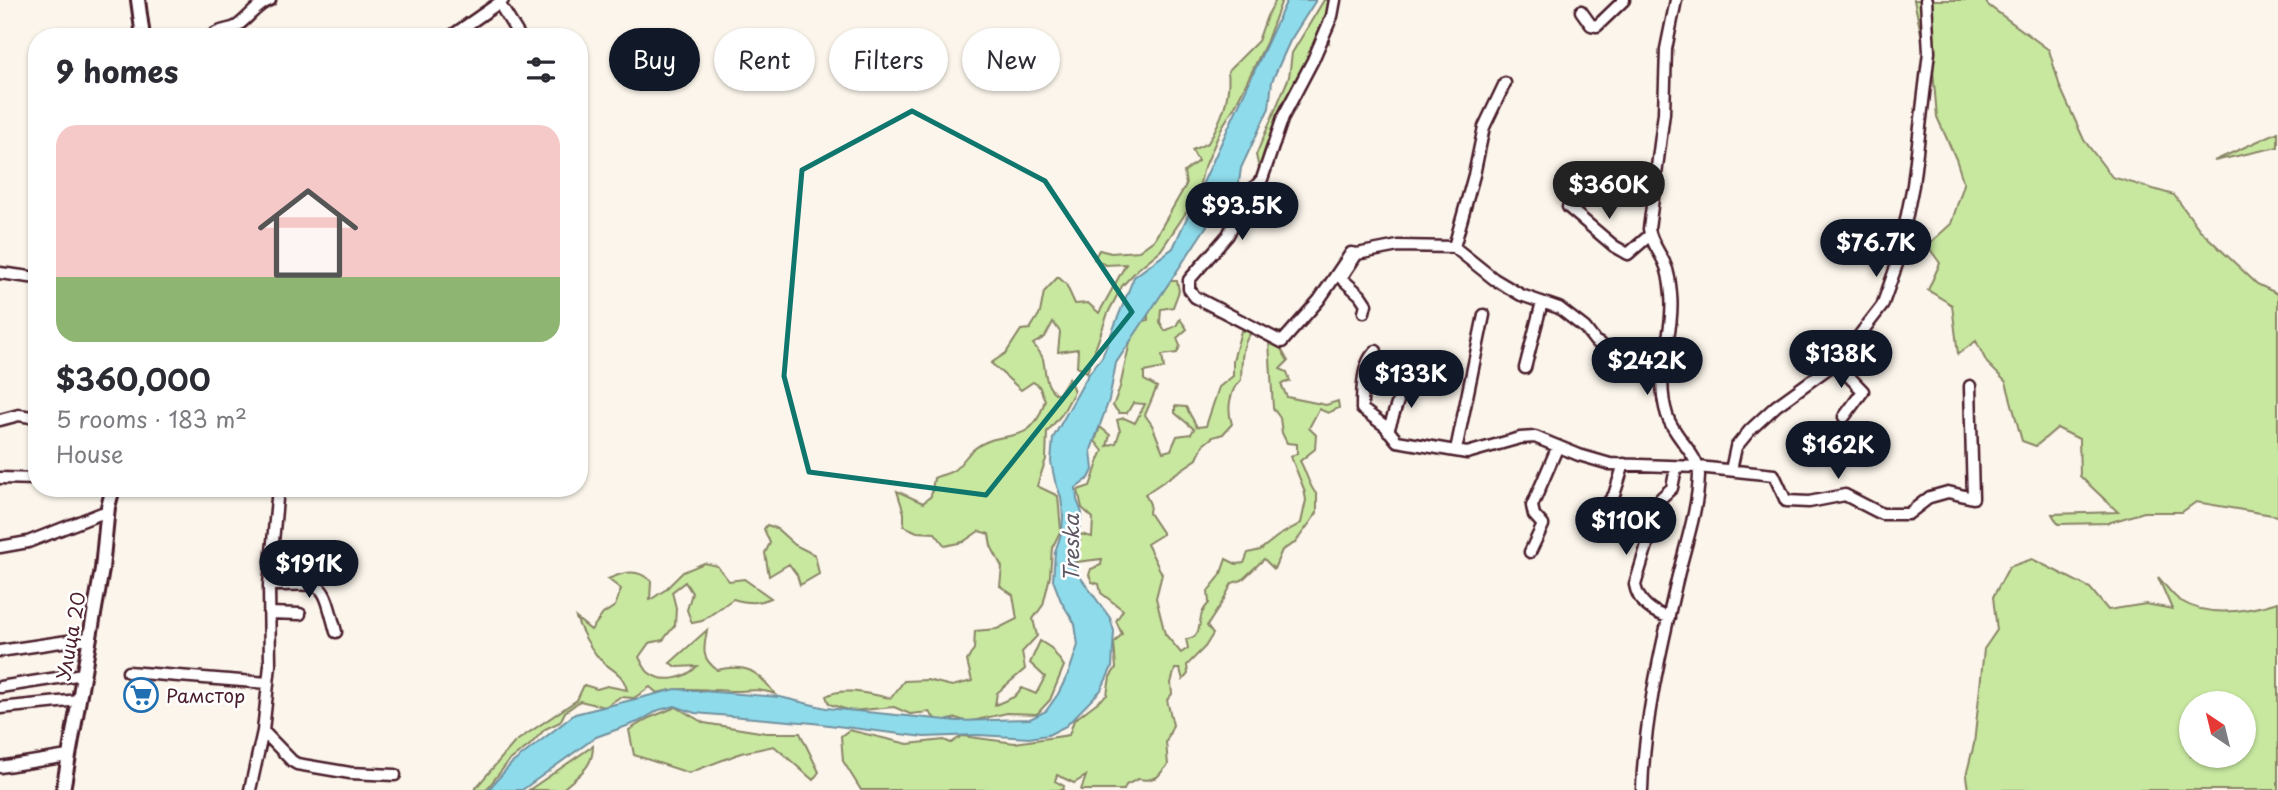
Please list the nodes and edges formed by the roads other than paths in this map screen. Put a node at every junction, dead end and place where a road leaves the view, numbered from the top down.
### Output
1 (138, 0) edge
2 (270, 0) edge
3 (1335, 0) edge
4 (1624, 0) edge
5 (1676, 0) edge
6 (1926, 0) edge
7 (501, 1) edge
8 (1581, 11) dead end
9 (142, 28) edge
10 (228, 28) edge
11 (463, 28) edge
12 (515, 28) edge
13 (1505, 83) dead end
14 (1568, 207) dead end
15 (1650, 235) junction
16 (1454, 247) junction
17 (1357, 254) junction
18 (0, 273) edge
19 (28, 277) edge
20 (1542, 302) junction
21 (1364, 312) dead end
22 (1484, 315) dead end
23 (1376, 351) dead end
24 (1836, 363) junction
25 (1525, 368) dead end
26 (1661, 369) junction
27 (1412, 377) dead end
28 (1970, 386) dead end
29 (28, 416) edge
30 (1844, 417) dead end
31 (0, 420) edge
32 (1388, 431) junction
33 (1558, 446) junction
34 (1456, 450) junction
35 (1623, 464) junction
36 (1698, 467) junction
37 (1676, 468) junction
38 (1731, 470) junction
39 (0, 478) edge
40 (28, 479) edge
41 (111, 497) edge
42 (277, 497) edge
43 (108, 514) junction
44 (1594, 520) dead end
45 (0, 547) edge
46 (1530, 552) dead end
47 (269, 585) junction
48 (269, 613) junction
49 (300, 614) dead end
50 (1669, 617) junction
51 (337, 632) dead end
52 (88, 638) junction
53 (0, 651) edge
54 (128, 671) dead end
55 (83, 674) junction
56 (268, 683) junction
57 (0, 687) edge
58 (79, 700) junction
59 (0, 708) edge
60 (263, 731) junction
61 (68, 756) junction
62 (0, 767) edge
63 (395, 775) dead end
64 (63, 790) edge
65 (250, 790) edge
66 (1642, 790) edge

1 - 9 street
2 - 10 street
3 - 17 street
4 - 8 street
5 - 15 street
6 - 24 street
7 - 11 street
7 - 12 street
13 - 16 street
14 - 15 street
15 - 26 street
16 - 17 street
16 - 20 street
17 - 21 street
18 - 19 street
20 - 25 street
20 - 26 street
22 - 34 street
23 - 32 street
24 - 30 street
24 - 38 street
26 - 36 street
27 - 32 street
28 - 38 street
29 - 31 street
32 - 34 street
33 - 34 street
33 - 35 street
33 - 46 street
35 - 37 street
35 - 44 street
36 - 37 street
36 - 38 street
36 - 50 street
37 - 50 street
39 - 40 street
41 - 43 street, Улица 20
42 - 47 street
43 - 45 street
43 - 52 street, Улица 20
47 - 48 street
47 - 51 street
48 - 49 street
48 - 56 street
50 - 66 street
52 - 53 street
52 - 55 street, Улица 20
54 - 56 street
55 - 57 street
55 - 58 street, Улица 20
56 - 60 street
58 - 59 street
58 - 61 street, Улица 20
60 - 63 street
60 - 65 street
61 - 62 street
61 - 64 street, Улица 20

